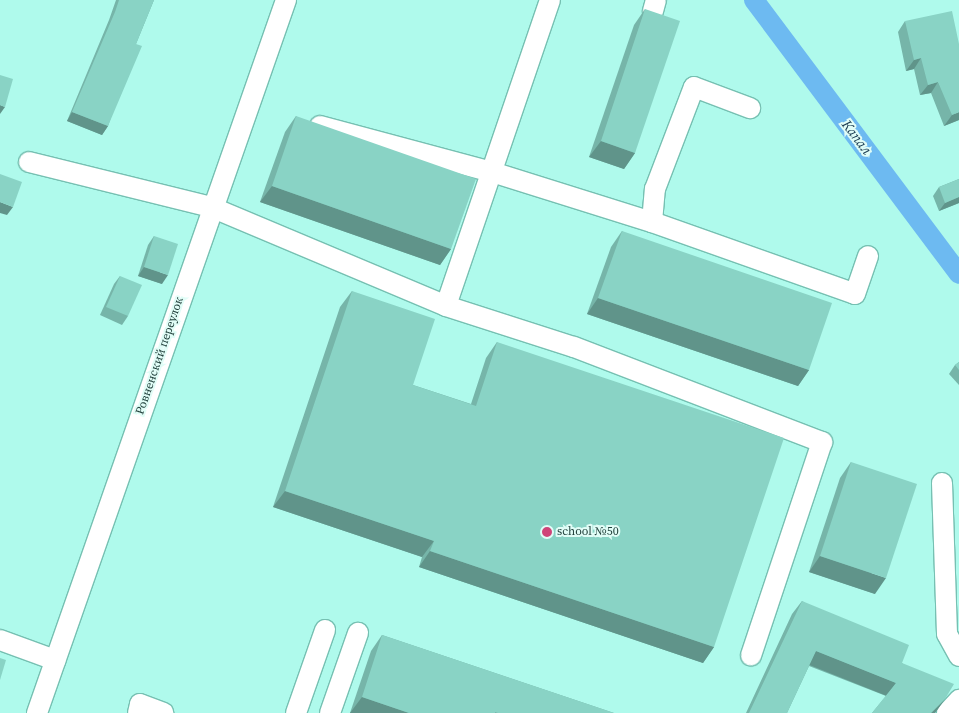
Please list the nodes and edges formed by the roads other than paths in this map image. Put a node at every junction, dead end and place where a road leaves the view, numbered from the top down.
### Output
1 (286, 0) edge
2 (550, 0) edge
3 (750, 108) dead end
4 (298, 121) edge
5 (29, 162) dead end
6 (492, 172) junction
7 (211, 207) junction
8 (652, 222) junction
9 (868, 256) dead end
10 (446, 306) junction
11 (942, 483) dead end
12 (325, 630) dead end
13 (358, 634) dead end
14 (0, 640) edge
15 (751, 655) dead end
16 (959, 656) edge
17 (55, 660) junction
18 (959, 700) edge
19 (37, 713) edge
20 (138, 713) edge
21 (163, 713) edge
22 (296, 713) edge
23 (330, 713) edge
24 (947, 713) edge

1 - 7 street, Ровненский переулок
2 - 6 street
3 - 8 street
4 - 6 street
5 - 7 street
6 - 8 street
6 - 10 street
7 - 10 street
7 - 17 street, Ровненский переулок
8 - 9 street
10 - 15 street
11 - 16 street
12 - 22 street
13 - 23 street
14 - 17 street
17 - 19 street, Ровненский переулок
18 - 24 street
20 - 21 street

